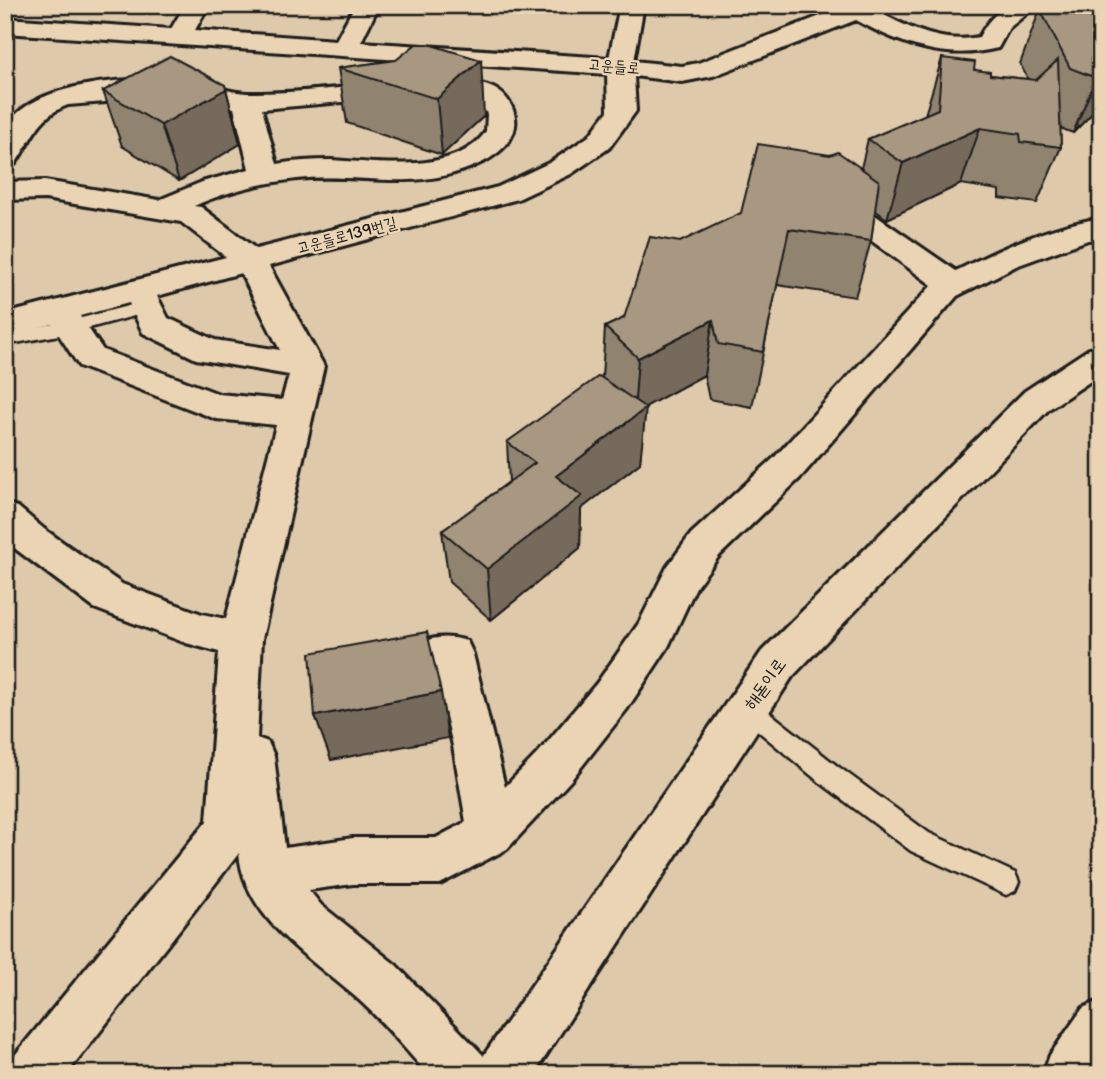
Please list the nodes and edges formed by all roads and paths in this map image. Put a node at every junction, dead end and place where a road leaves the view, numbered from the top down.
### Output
1 (197, 5) edge
2 (367, 5) edge
3 (632, 5) edge
4 (1025, 5) edge
5 (865, 8) edge
6 (5, 25) edge
7 (179, 37) junction
8 (345, 48) junction
9 (620, 67) junction
10 (246, 102) junction
11 (5, 158) edge
12 (265, 175) junction
13 (812, 182) edge
14 (5, 191) edge
15 (164, 209) junction
16 (1101, 228) edge
17 (251, 261) junction
18 (954, 285) junction
19 (143, 299) junction
20 (65, 319) junction
21 (5, 322) edge
22 (5, 339) edge
23 (1101, 357) edge
24 (307, 366) junction
25 (295, 414) junction
26 (5, 518) edge
27 (241, 639) junction
28 (431, 656) edge
29 (747, 708) junction
30 (491, 833) junction
31 (264, 874) junction
32 (1006, 881) dead end
33 (1101, 1026) edge
34 (34, 1074) edge
35 (464, 1074) edge
36 (503, 1074) edge
37 (1069, 1074) edge

1 - 7 street
2 - 8 street
3 - 9 street, 고운들로139번길
4 - 5 street
5 - 9 street, 고운들로
6 - 7 street, 고운들로
7 - 8 street, 고운들로
8 - 9 street, 고운들로
9 - 17 street, 고운들로139번길
10 - 11 street
10 - 12 street
10 - 12 street
12 - 15 street
13 - 18 street
14 - 15 street
15 - 17 street
16 - 18 street
17 - 19 street, 고운들로139번길
17 - 24 street
18 - 30 street
19 - 20 street, 고운들로139번길
19 - 24 street
20 - 21 street, 고운들로139번길
20 - 22 lane
20 - 25 street
23 - 29 street, 해돋이로
24 - 25 street
25 - 27 street
26 - 27 street
27 - 31 street
27 - 34 street
28 - 30 street
29 - 32 lane
29 - 36 street, 해돋이로
30 - 31 street
31 - 35 street
33 - 37 street

